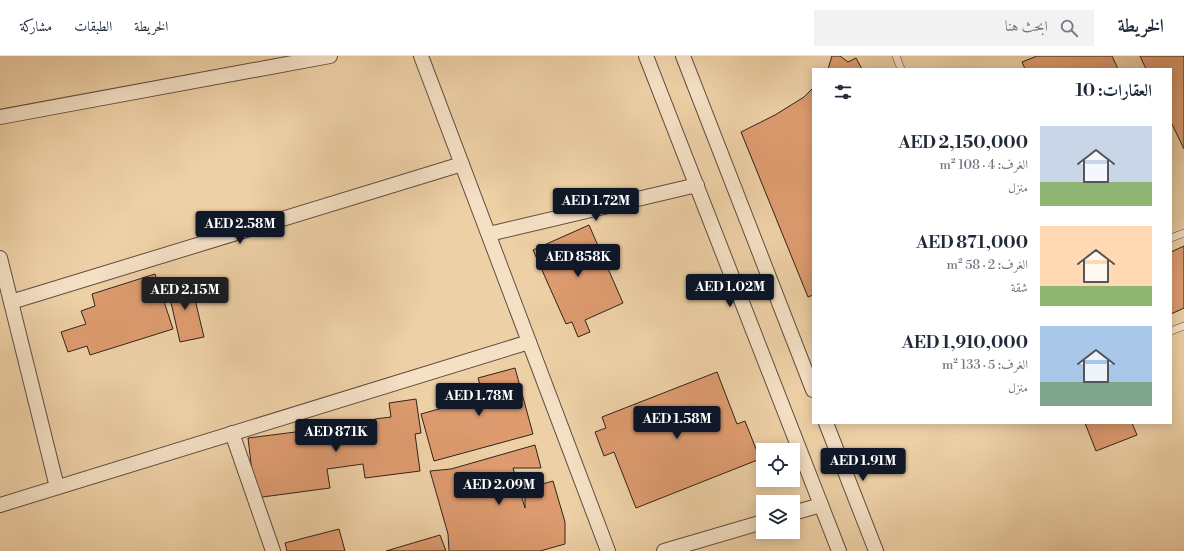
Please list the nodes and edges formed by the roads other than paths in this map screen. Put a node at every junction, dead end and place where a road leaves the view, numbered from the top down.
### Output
1 (330, 56) edge
2 (421, 56) edge
3 (646, 56) edge
4 (683, 56) edge
5 (896, 56) edge
6 (902, 68) edge
7 (0, 117) edge
8 (462, 164) junction
9 (697, 185) junction
10 (1184, 233) edge
11 (488, 234) junction
12 (1172, 238) edge
13 (0, 258) edge
14 (11, 302) junction
15 (1184, 326) edge
16 (1172, 331) edge
17 (529, 342) junction
18 (812, 387) edge
19 (826, 424) edge
20 (232, 433) junction
21 (57, 487) junction
22 (0, 504) edge
23 (821, 504) junction
24 (800, 511) edge
25 (756, 524) edge
26 (273, 551) edge
27 (608, 551) edge
28 (664, 551) edge
29 (839, 551) edge
30 (876, 551) edge

1 - 7 street
2 - 8 street
3 - 9 street
4 - 18 street
5 - 6 lane
8 - 11 street
8 - 14 street
9 - 11 street
9 - 23 street
10 - 12 lane
11 - 17 street
13 - 14 street
14 - 21 street
15 - 16 lane
17 - 20 street
17 - 27 street
19 - 30 street
20 - 21 street
20 - 26 street
21 - 22 street
23 - 24 street
23 - 29 street
25 - 28 street

